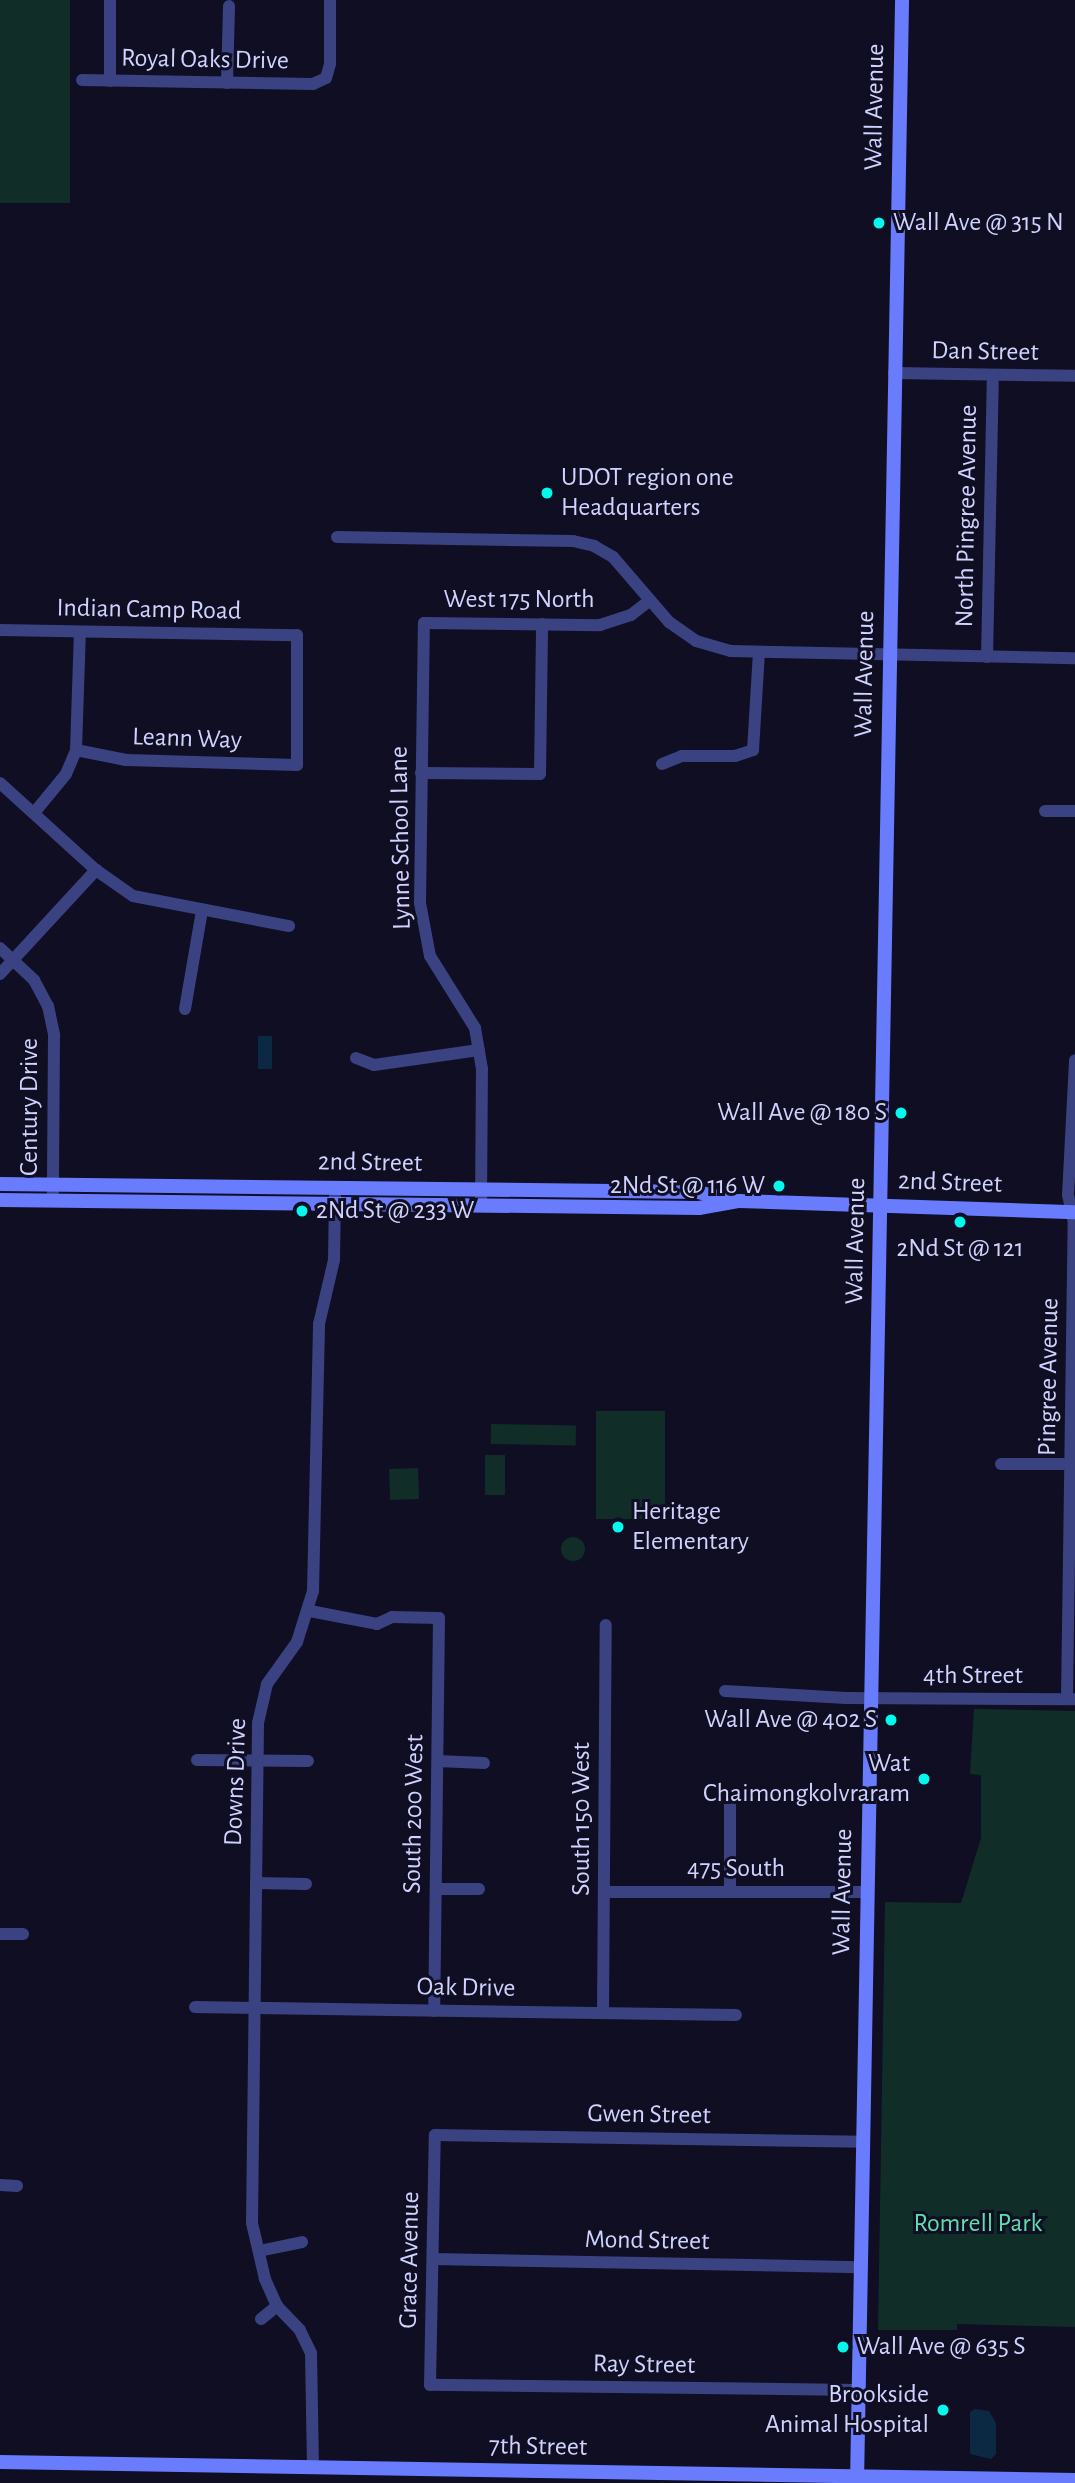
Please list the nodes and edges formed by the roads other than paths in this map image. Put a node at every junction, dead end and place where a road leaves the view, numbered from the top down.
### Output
1 (110, 0) edge
2 (330, 0) edge
3 (902, 0) edge
4 (229, 6) dead end
5 (82, 80) dead end
6 (110, 81) junction
7 (227, 83) junction
8 (894, 373) junction
9 (993, 375) junction
10 (1075, 376) edge
11 (337, 537) dead end
12 (650, 600) junction
13 (424, 623) joint
14 (542, 624) junction
15 (0, 630) edge
16 (80, 632) junction
17 (758, 652) junction
18 (890, 654) junction
19 (987, 657) junction
20 (1075, 658) edge
21 (76, 750) junction
22 (662, 764) dead end
23 (297, 765) joint
24 (421, 773) junction
25 (0, 783) edge
26 (1045, 811) dead end
27 (1075, 811) edge
28 (34, 813) junction
29 (96, 870) junction
30 (202, 911) junction
31 (289, 926) dead end
32 (0, 948) edge
33 (13, 960) junction
34 (0, 974) edge
35 (185, 1009) dead end
36 (479, 1050) junction
37 (356, 1058) dead end
38 (1075, 1060) edge
39 (0, 1184) edge
40 (53, 1184) junction
41 (335, 1188) junction
42 (481, 1189) junction
43 (0, 1200) edge
44 (53, 1201) junction
45 (739, 1201) junction
46 (335, 1204) junction
47 (881, 1205) junction
48 (481, 1206) junction
49 (1073, 1212) edge
50 (1074, 1363) edge
51 (1001, 1464) dead end
52 (1073, 1464) edge
53 (310, 1611) junction
54 (1071, 1613) edge
55 (606, 1625) dead end
56 (725, 1691) dead end
57 (870, 1699) junction
58 (1071, 1699) edge
59 (197, 1760) dead end
60 (308, 1760) dead end
61 (257, 1761) junction
62 (438, 1761) junction
63 (484, 1763) dead end
64 (730, 1800) dead end
65 (256, 1883) junction
66 (306, 1884) dead end
67 (436, 1889) junction
68 (479, 1889) dead end
69 (604, 1892) junction
70 (730, 1892) junction
71 (867, 1892) junction
72 (0, 1934) edge
73 (23, 1934) dead end
74 (195, 2007) dead end
75 (255, 2008) junction
76 (434, 2011) junction
77 (603, 2013) junction
78 (736, 2015) dead end
79 (435, 2135) joint
80 (863, 2142) junction
81 (0, 2185) edge
82 (17, 2186) dead end
83 (302, 2242) dead end
84 (259, 2251) junction
85 (433, 2259) junction
86 (861, 2267) junction
87 (278, 2306) junction
88 (261, 2319) dead end
89 (430, 2385) joint
90 (858, 2390) junction
91 (0, 2462) edge
92 (313, 2467) junction
93 (857, 2480) edge
94 (1075, 2480) edge

1 - 6 street
2 - 7 street, Royal Oaks Drive
3 - 8 main road, Wall Avenue
4 - 7 street
5 - 6 street, Royal Oaks Drive
6 - 7 street, Royal Oaks Drive
8 - 9 street, Dan Street
8 - 18 main road, Wall Avenue
9 - 10 street, Dan Street
9 - 19 street, North Pingree Avenue
11 - 12 street
12 - 14 street, West 175 North
12 - 17 street
13 - 14 street, West 175 North
13 - 24 street, Lynne School Lane
14 - 24 street
15 - 16 street, Indian Camp Road
16 - 21 street
16 - 23 street, Indian Camp Road
17 - 18 street
17 - 22 street
18 - 19 street
18 - 47 main road, Wall Avenue
19 - 20 street
21 - 23 street, Leann Way
21 - 28 street
24 - 36 street, Lynne School Lane
25 - 28 street
26 - 27 street
28 - 29 street
29 - 30 street
29 - 33 street
30 - 31 street
30 - 35 street
32 - 33 street, Century Drive
33 - 34 street
33 - 40 street, Century Drive
36 - 37 street
36 - 42 street, Lynne School Lane
38 - 49 street, Pingree Avenue
39 - 40 main road, 2nd Street
40 - 41 main road, 2nd Street
40 - 44 street, Century Drive
41 - 42 main road, 2nd Street
41 - 46 street, Downs Drive
42 - 45 main road, 2nd Street
42 - 48 street, Lynne School Lane
43 - 44 main road, 2nd Street
44 - 46 main road, 2nd Street
45 - 47 main road, 2nd Street
45 - 48 main road, 2nd Street
46 - 48 main road, 2nd Street
46 - 53 street, Downs Drive
47 - 49 main road, 2nd Street
47 - 57 main road, Wall Avenue
49 - 50 street, Pingree Avenue
50 - 52 street, Pingree Avenue
51 - 52 street
52 - 54 street, Pingree Avenue
53 - 61 street, Downs Drive
53 - 62 street, South 200 West
54 - 58 street, Pingree Avenue
55 - 69 street, South 150 West
56 - 57 street, 4th Street
57 - 58 street, 4th Street
57 - 71 main road, Wall Avenue
59 - 61 street
60 - 61 street
61 - 65 street, Downs Drive
62 - 63 street
62 - 67 street, South 200 West
64 - 70 street
65 - 66 street
65 - 75 street, Downs Drive
67 - 68 street
67 - 76 street, South 200 West
69 - 70 street, 475 South
69 - 77 street, South 150 West
70 - 71 street, 475 South
71 - 80 main road, Wall Avenue
72 - 73 street
74 - 75 street, Oak Drive
75 - 76 street, Oak Drive
75 - 84 street, Downs Drive
76 - 77 street, Oak Drive
77 - 78 street, Oak Drive
79 - 80 street, Gwen Street
79 - 85 street, Grace Avenue
80 - 86 main road, Wall Avenue
81 - 82 street
83 - 84 street
84 - 87 street, Downs Drive
85 - 86 street, Mond Street
85 - 89 street, Grace Avenue
86 - 90 main road, Wall Avenue
87 - 88 street
87 - 92 street, Downs Drive
89 - 90 street, Ray Street
90 - 93 main road, Wall Avenue
91 - 92 main road, 7th Street
92 - 93 main road, 7th Street
93 - 94 main road, 7th Street

